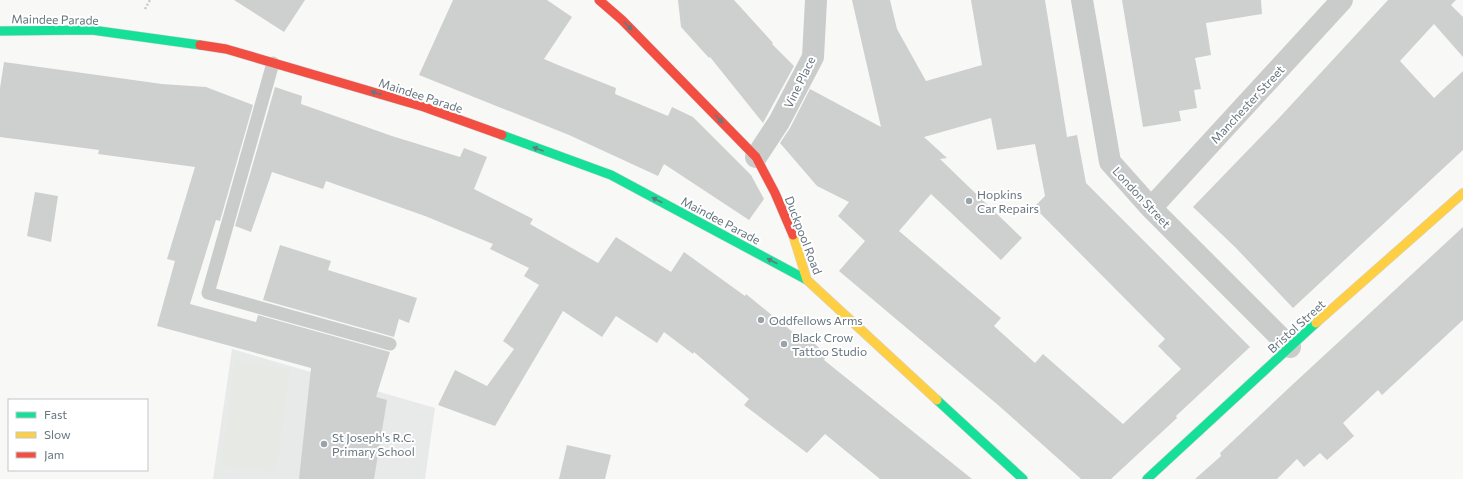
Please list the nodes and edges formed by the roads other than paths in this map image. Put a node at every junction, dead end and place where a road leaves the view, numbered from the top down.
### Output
1 (599, 0) edge
2 (816, 0) edge
3 (1082, 0) edge
4 (1342, 0) edge
5 (0, 31) edge
6 (273, 63) junction
7 (756, 157) junction
8 (1463, 193) edge
9 (1151, 208) junction
10 (806, 280) junction
11 (390, 344) dead end
12 (1290, 347) junction
13 (1024, 479) edge
14 (1147, 479) edge

1 -> 7 street, Duckpool Road
2 - 7 street, Vine Place
3 - 9 street, London Street
4 - 9 street, Manchester Street
5 - 6 street, Maindee Parade
10 -> 6 street, Maindee Parade
6 - 11 lane
7 - 10 street, Duckpool Road
8 - 12 street, Bristol Street
9 - 12 street, London Street
10 - 13 street, Duckpool Road
12 - 14 street, Bristol Street

